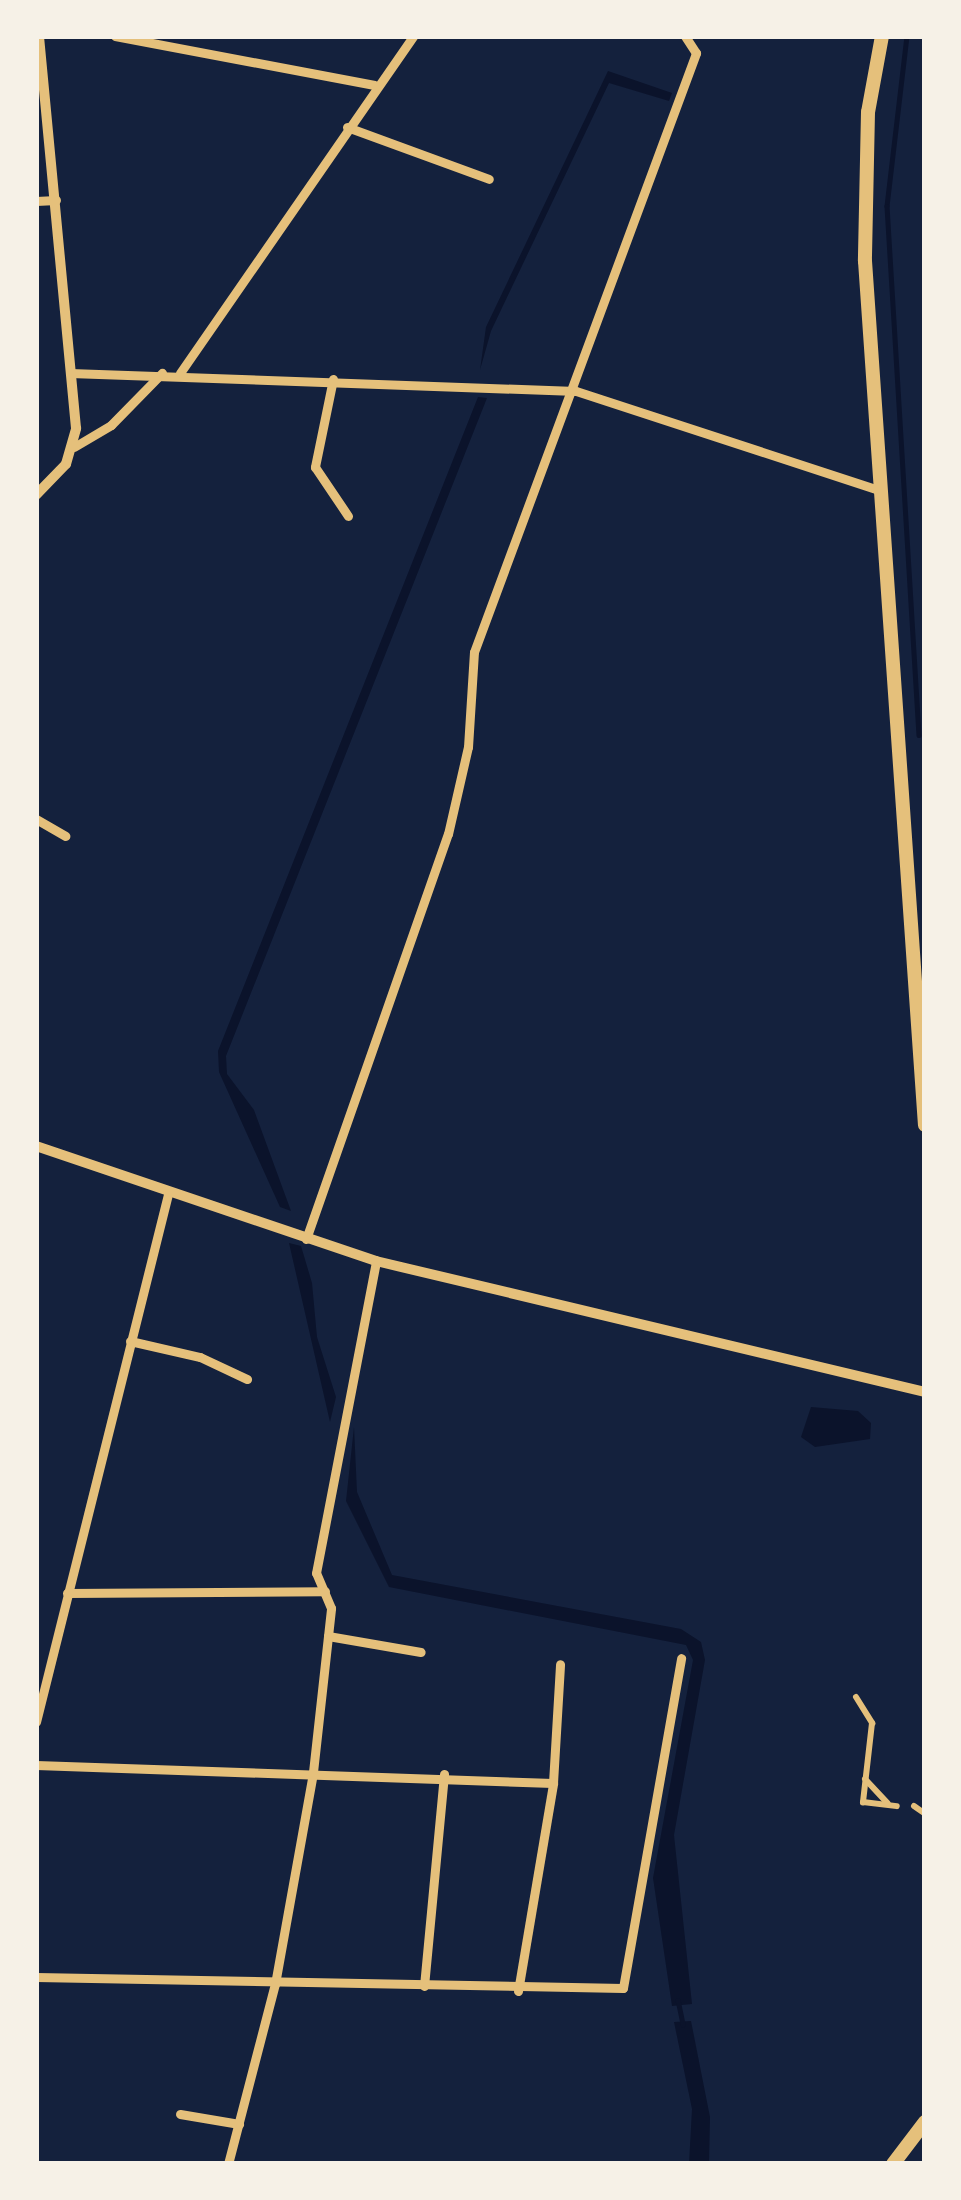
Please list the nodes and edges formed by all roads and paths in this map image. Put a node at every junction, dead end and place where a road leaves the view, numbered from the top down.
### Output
1 (39, 36) edge
2 (115, 36) edge
3 (413, 36) edge
4 (685, 36) edge
5 (882, 36) edge
6 (374, 85) junction
7 (346, 127) junction
8 (489, 179) dead end
9 (56, 200) junction
10 (36, 201) edge
11 (70, 373) junction
12 (162, 373) junction
13 (180, 373) junction
14 (333, 380) junction
15 (576, 391) junction
16 (74, 447) junction
17 (876, 489) junction
18 (36, 496) edge
19 (348, 516) dead end
20 (36, 819) edge
21 (67, 836) dead end
22 (925, 1125) edge
23 (36, 1146) edge
24 (168, 1194) junction
25 (307, 1239) junction
26 (376, 1261) junction
27 (130, 1341) junction
28 (247, 1379) dead end
29 (925, 1392) edge
30 (67, 1592) junction
31 (325, 1592) junction
32 (328, 1636) junction
33 (421, 1652) dead end
34 (681, 1658) dead end
35 (560, 1664) dead end
36 (856, 1696) dead end
37 (36, 1723) edge
38 (36, 1765) edge
39 (313, 1772) junction
40 (444, 1774) junction
41 (866, 1778) junction
42 (553, 1783) junction
43 (914, 1806) dead end
44 (924, 1813) edge
45 (36, 1977) edge
46 (275, 1984) junction
47 (424, 1986) junction
48 (518, 1991) junction
49 (180, 2114) dead end
50 (925, 2122) edge
51 (239, 2124) junction
52 (228, 2164) edge
53 (893, 2164) edge

1 - 9 street
2 - 6 street
3 - 6 street
4 - 15 street
5 - 17 main road
6 - 7 street
7 - 8 street
7 - 13 street
9 - 10 street
9 - 11 street
11 - 12 street
11 - 16 street
12 - 13 street
12 - 16 street
13 - 14 street
14 - 15 street
14 - 19 street
15 - 17 street
15 - 25 street
16 - 18 street
17 - 22 main road
20 - 21 street
23 - 24 street
24 - 25 street
24 - 27 street
25 - 26 street
26 - 29 street
26 - 31 street
27 - 28 street
27 - 30 street
30 - 31 street
30 - 37 street
31 - 32 street
32 - 33 street
32 - 39 street
34 - 48 street
35 - 42 street
36 - 41 street
38 - 39 street
39 - 40 street
39 - 46 street
40 - 42 street
40 - 47 street
41 - 41 street
42 - 48 street
43 - 44 street
45 - 46 street
46 - 47 street
46 - 51 street
47 - 48 street
49 - 51 street
50 - 53 main road
51 - 52 street

